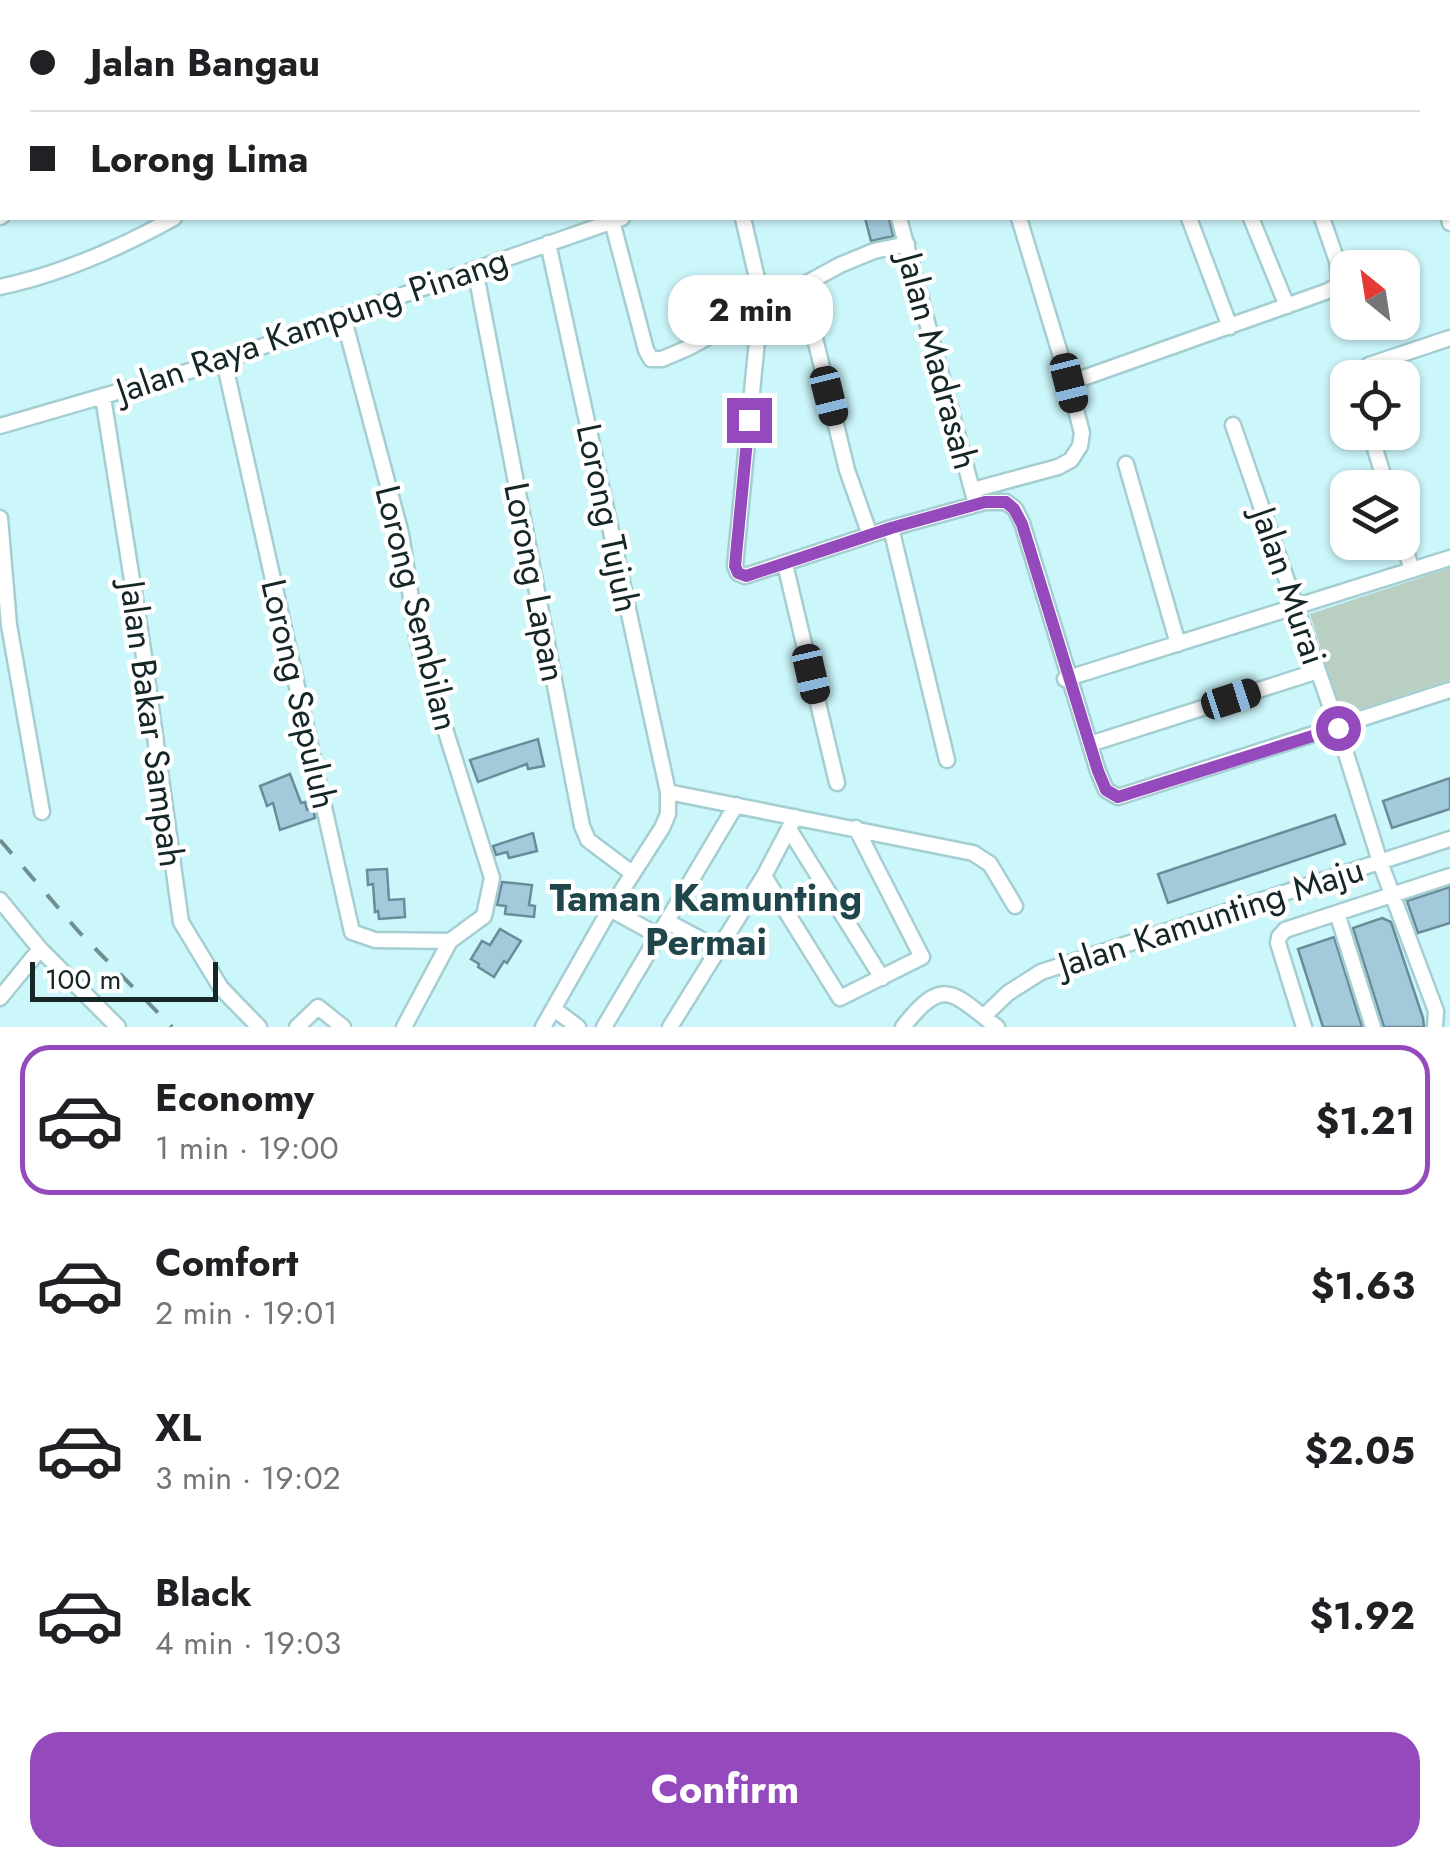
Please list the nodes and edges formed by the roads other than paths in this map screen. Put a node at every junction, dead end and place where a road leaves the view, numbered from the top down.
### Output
1 (170, 220) edge
2 (614, 220) edge
3 (617, 220) edge
4 (743, 220) edge
5 (901, 220) edge
6 (1020, 220) edge
7 (1189, 220) edge
8 (1252, 220) edge
9 (1323, 220) edge
10 (548, 243) junction
11 (907, 244) junction
12 (475, 269) junction
13 (802, 286) junction
14 (0, 288) edge
15 (1287, 306) junction
16 (760, 310) junction
17 (343, 316) junction
18 (1230, 327) junction
19 (1450, 338) edge
20 (1384, 360) edge
21 (224, 361) junction
22 (1069, 383) junction
23 (103, 397) junction
24 (1234, 424) dead end
25 (0, 426) edge
26 (1126, 464) dead end
27 (974, 497) junction
28 (0, 518) edge
29 (891, 528) junction
30 (870, 535) junction
31 (1450, 558) edge
32 (1409, 560) edge
33 (785, 564) junction
34 (1412, 570) junction
35 (1295, 607) junction
36 (1178, 644) junction
37 (1318, 671) junction
38 (1068, 679) junction
39 (1450, 690) edge
40 (1338, 728) junction
41 (1090, 744) junction
42 (947, 760) dead end
43 (837, 783) dead end
44 (668, 792) junction
45 (736, 805) junction
46 (42, 812) dead end
47 (792, 823) junction
48 (856, 828) junction
49 (1450, 839) edge
50 (1380, 862) junction
51 (632, 873) junction
52 (764, 876) junction
53 (1450, 876) edge
54 (1392, 896) junction
55 (0, 900) edge
56 (1014, 906) dead end
57 (610, 909) junction
58 (1338, 913) junction
59 (668, 922) junction
60 (659, 936) junction
61 (450, 941) junction
62 (40, 949) junction
63 (719, 949) junction
64 (882, 978) junction
65 (0, 998) edge
66 (554, 1009) junction
67 (987, 1022) edge
68 (113, 1025) edge
69 (258, 1027) edge
70 (297, 1027) edge
71 (343, 1027) edge
72 (404, 1027) edge
73 (543, 1027) edge
74 (578, 1027) edge
75 (604, 1027) edge
76 (670, 1027) edge
77 (903, 1027) edge
78 (1304, 1027) edge
79 (1373, 1027) edge
80 (1435, 1027) edge

1 - 14 street
2 - 10 street, Jalan Raya Kampung Pinang
3 - 16 street
4 - 16 street
5 - 11 street, Jalan Madrasah
6 - 22 street
7 - 18 street
8 - 15 street
9 - 15 street
10 - 12 street, Jalan Raya Kampung Pinang
10 - 44 street, Lorong Tujuh
11 - 13 street
11 - 27 street, Jalan Madrasah
12 - 17 street, Jalan Raya Kampung Pinang
12 - 51 street, Lorong Lapan
13 - 16 street
13 - 30 street
15 - 18 street
16 - 33 street
17 - 21 street, Jalan Raya Kampung Pinang
17 - 61 street, Lorong Sembilan
18 - 22 street
19 - 20 street
21 - 23 street, Jalan Raya Kampung Pinang
21 - 61 street, Lorong Sepuluh
22 - 27 street
23 - 25 street, Jalan Raya Kampung Pinang
23 - 69 street, Jalan Bakar Sampah
24 - 35 street, Jalan Murai
26 - 36 street
27 - 29 street
27 - 38 street
28 - 46 street
29 - 30 street
29 - 42 street
30 - 33 street
31 - 34 street
32 - 34 street
33 - 43 street
34 - 35 street
35 - 36 street
35 - 37 street, Jalan Murai
36 - 38 street
37 - 40 street, Jalan Murai
37 - 41 street
38 - 41 street
39 - 40 street
40 - 41 street
40 - 50 street, Jalan Murai
44 - 45 street
44 - 51 street
45 - 47 street
45 - 59 street
47 - 48 street
47 - 52 street
47 - 64 street
48 - 56 street
48 - 64 street
49 - 50 street, Jalan Kamunting Maju
50 - 54 street, Jalan Murai
50 - 67 street, Jalan Kamunting Maju
51 - 57 street
52 - 63 street
52 - 64 street
53 - 54 street
54 - 58 street
54 - 80 street, Jalan Murai
55 - 62 street
57 - 60 street
57 - 66 street
58 - 78 street
58 - 79 street
59 - 60 street
59 - 63 street
60 - 75 street
61 - 72 street
62 - 65 street
62 - 68 street
63 - 76 street
66 - 73 street
66 - 74 street
67 - 77 street
70 - 71 street

